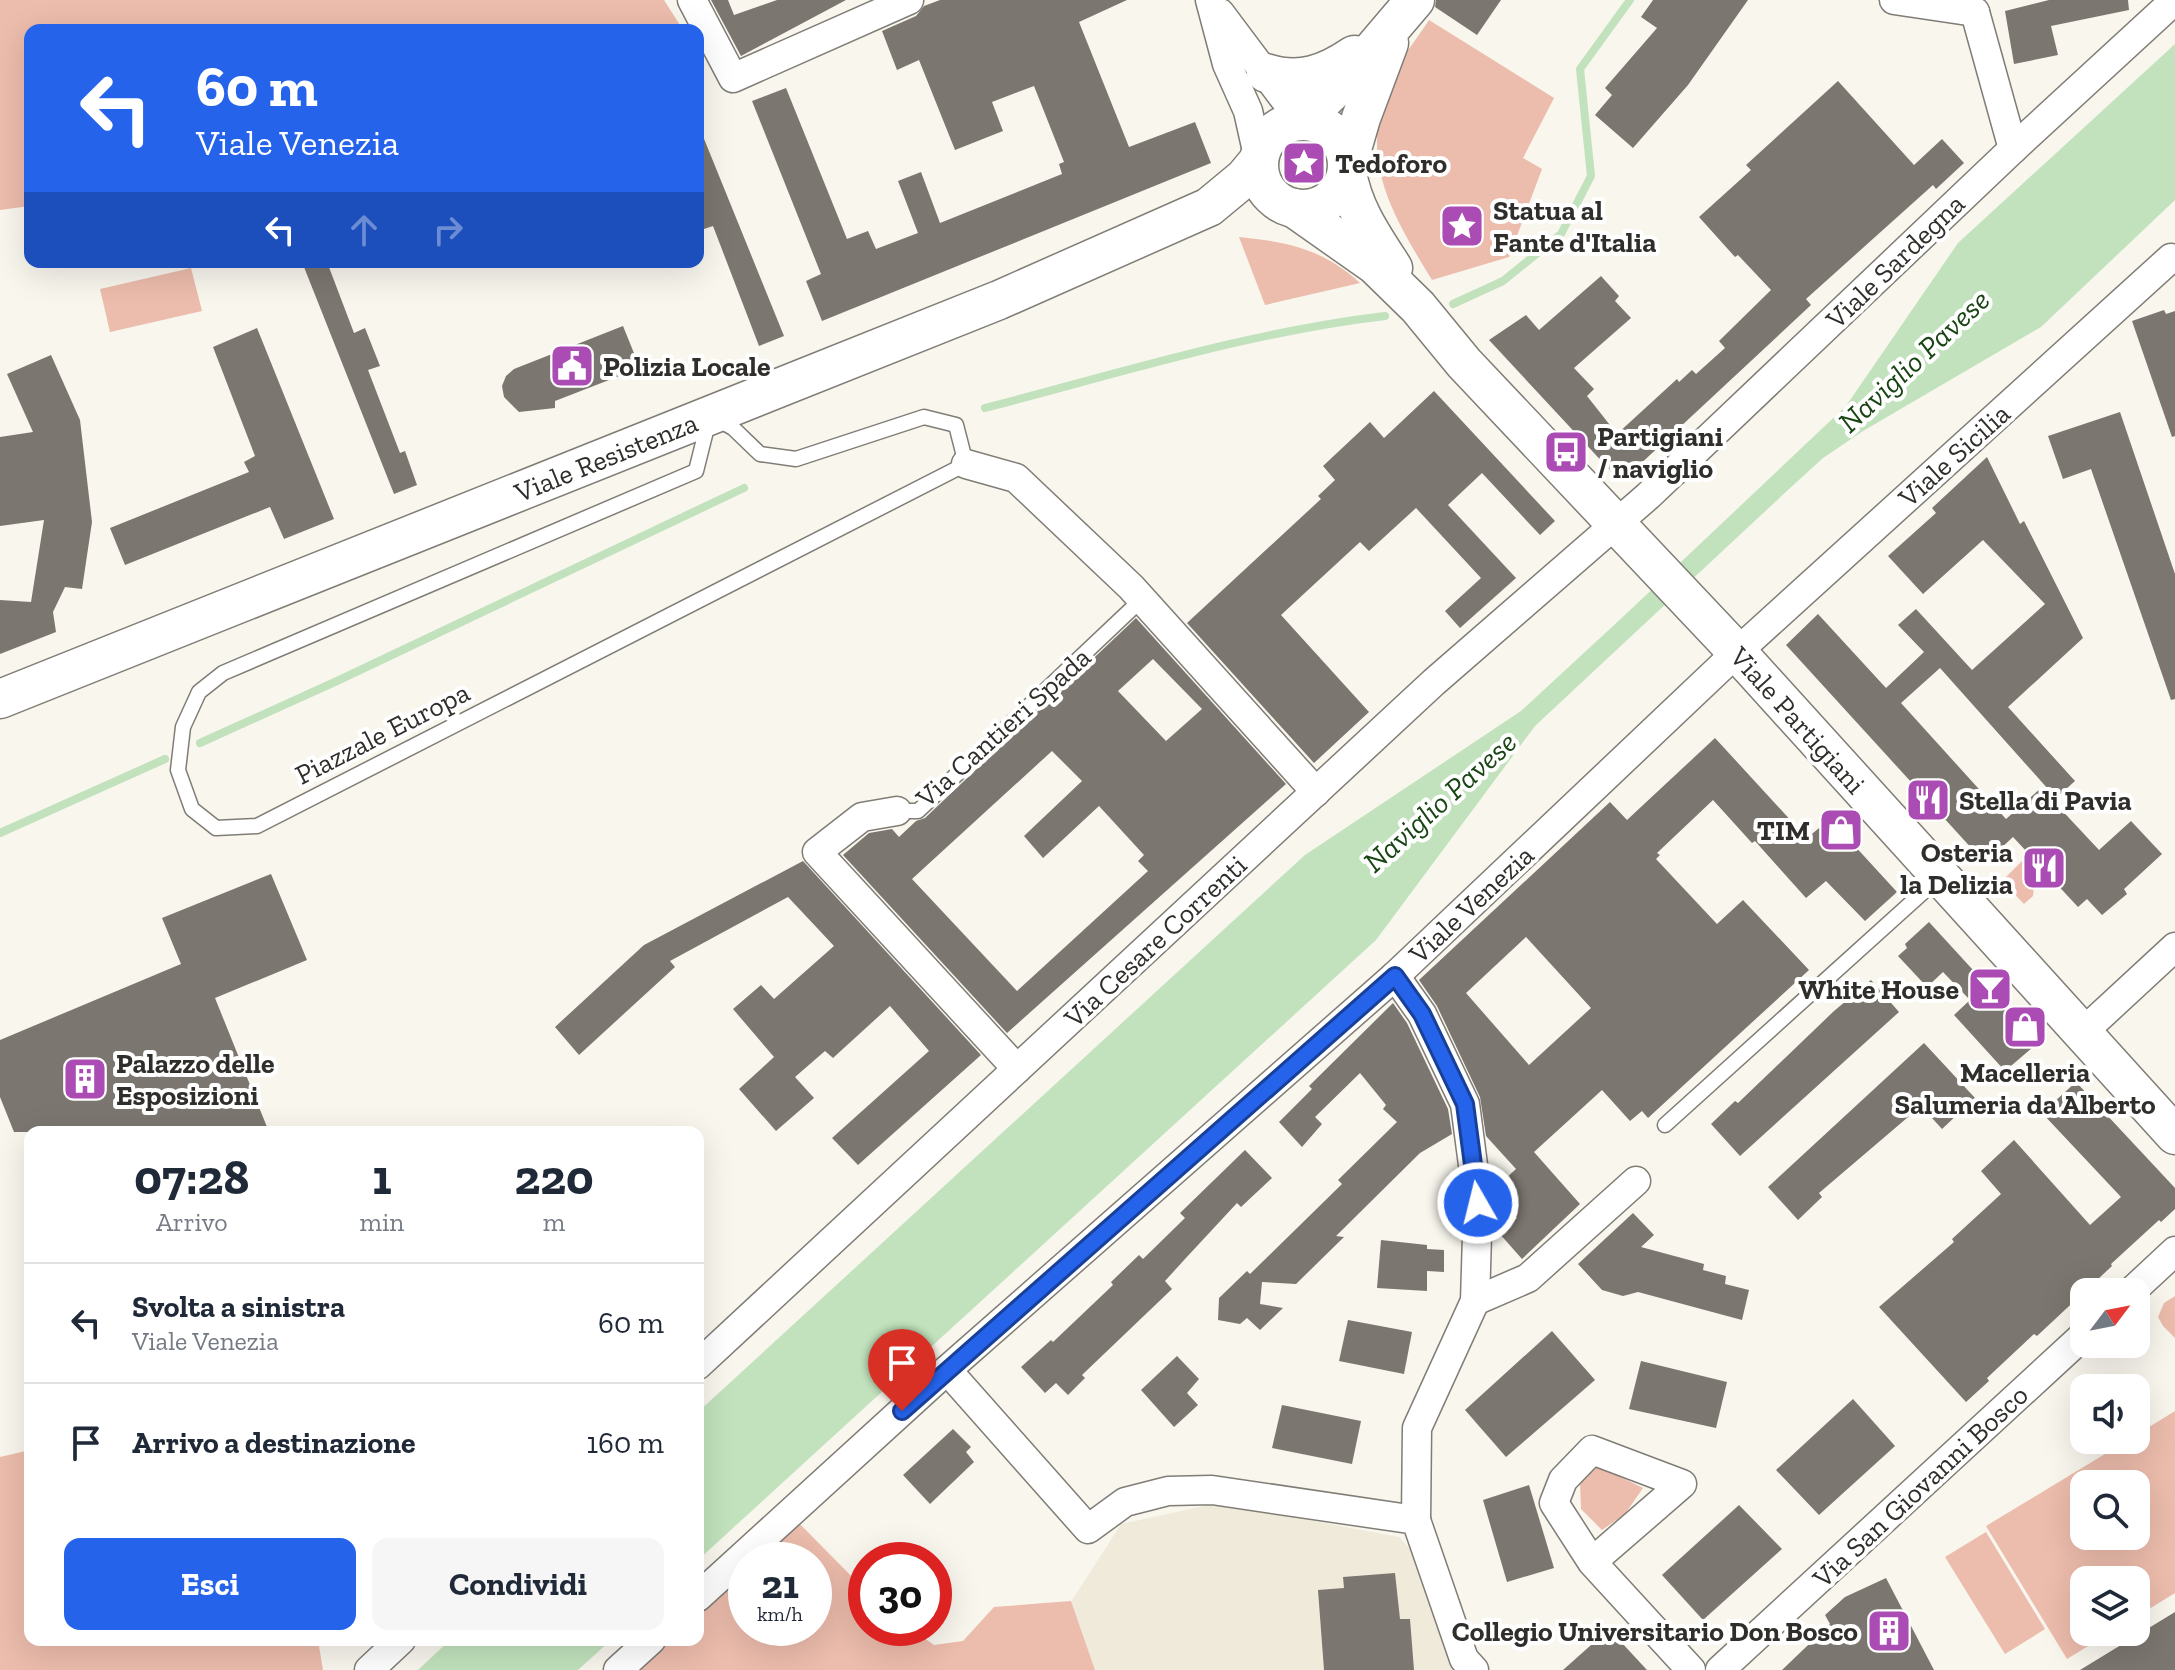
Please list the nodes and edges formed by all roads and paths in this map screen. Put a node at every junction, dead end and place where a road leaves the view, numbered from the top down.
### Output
1 (692, 0) edge
2 (909, 0) edge
3 (1211, 0) edge
4 (1894, 0) edge
5 (2175, 0) edge
6 (1980, 6) edge
7 (1405, 13) edge
8 (1266, 73) junction
9 (1301, 121) junction
10 (2013, 149) junction
11 (1259, 160) junction
12 (1347, 168) junction
13 (1209, 207) junction
14 (1291, 207) junction
15 (2171, 258) dead end
16 (1418, 307) junction
17 (710, 415) junction
18 (966, 464) junction
19 (1617, 524) junction
20 (1142, 599) junction
21 (1730, 644) junction
22 (0, 699) edge
23 (1316, 792) junction
24 (897, 811) joint
25 (1941, 876) junction
26 (2175, 947) edge
27 (1395, 976) junction
28 (2083, 1032) junction
29 (1017, 1069) junction
30 (1665, 1125) dead end
31 (2175, 1135) edge
32 (1636, 1181) dead end
33 (2175, 1251) edge
34 (2146, 1278) edge
35 (1475, 1301) junction
36 (2070, 1348) edge
37 (704, 1359) edge
38 (947, 1370) junction
39 (1416, 1520) junction
40 (1592, 1562) dead end
41 (704, 1592) edge
42 (395, 1646) edge
43 (644, 1646) edge
44 (369, 1670) edge
45 (618, 1670) edge
46 (1474, 1670) edge
47 (1691, 1670) edge
48 (1720, 1670) edge

1 - 2 street
3 - 8 street
3 - 11 street
4 - 6 street
5 - 10 street, Viale Sardegna
6 - 10 street
7 - 8 main road
7 - 9 main road
7 - 12 main road
8 - 9 street
9 - 11 main road
9 - 12 main road
10 - 19 street, Viale Sardegna
11 - 13 main road, Viale Resistenza
11 - 14 main road
12 - 14 main road
12 - 16 main road, Viale Partigiani
13 - 14 main road, Viale Resistenza
13 - 17 main road, Viale Resistenza
14 - 16 main road, Viale Partigiani
15 - 21 street, Viale Sicilia
16 - 19 main road, Viale Partigiani
17 - 18 lane
17 - 18 lane, Piazzale Europa
17 - 22 main road, Viale Resistenza
18 - 20 street
19 - 21 main road, Viale Partigiani
19 - 23 street, Via Cesare Correnti
20 - 23 street
20 - 24 lane, Via Cantieri Spada
21 - 25 main road, Viale Partigiani
21 - 27 street, Viale Venezia
23 - 29 street, Via Cesare Correnti
24 - 29 street, Via Cantieri Spada
25 - 28 main road, Viale Partigiani
25 - 30 lane
26 - 28 street
27 - 35 street
27 - 38 street, Viale Venezia
28 - 31 main road, Viale Partigiani
29 - 37 street, Via Cesare Correnti
32 - 35 street
33 - 34 street
35 - 39 street
36 - 48 street, Via San Giovanni Bosco
38 - 39 street
38 - 41 street, Viale Venezia
39 - 46 street
40 - 47 street
42 - 44 street
43 - 45 street

